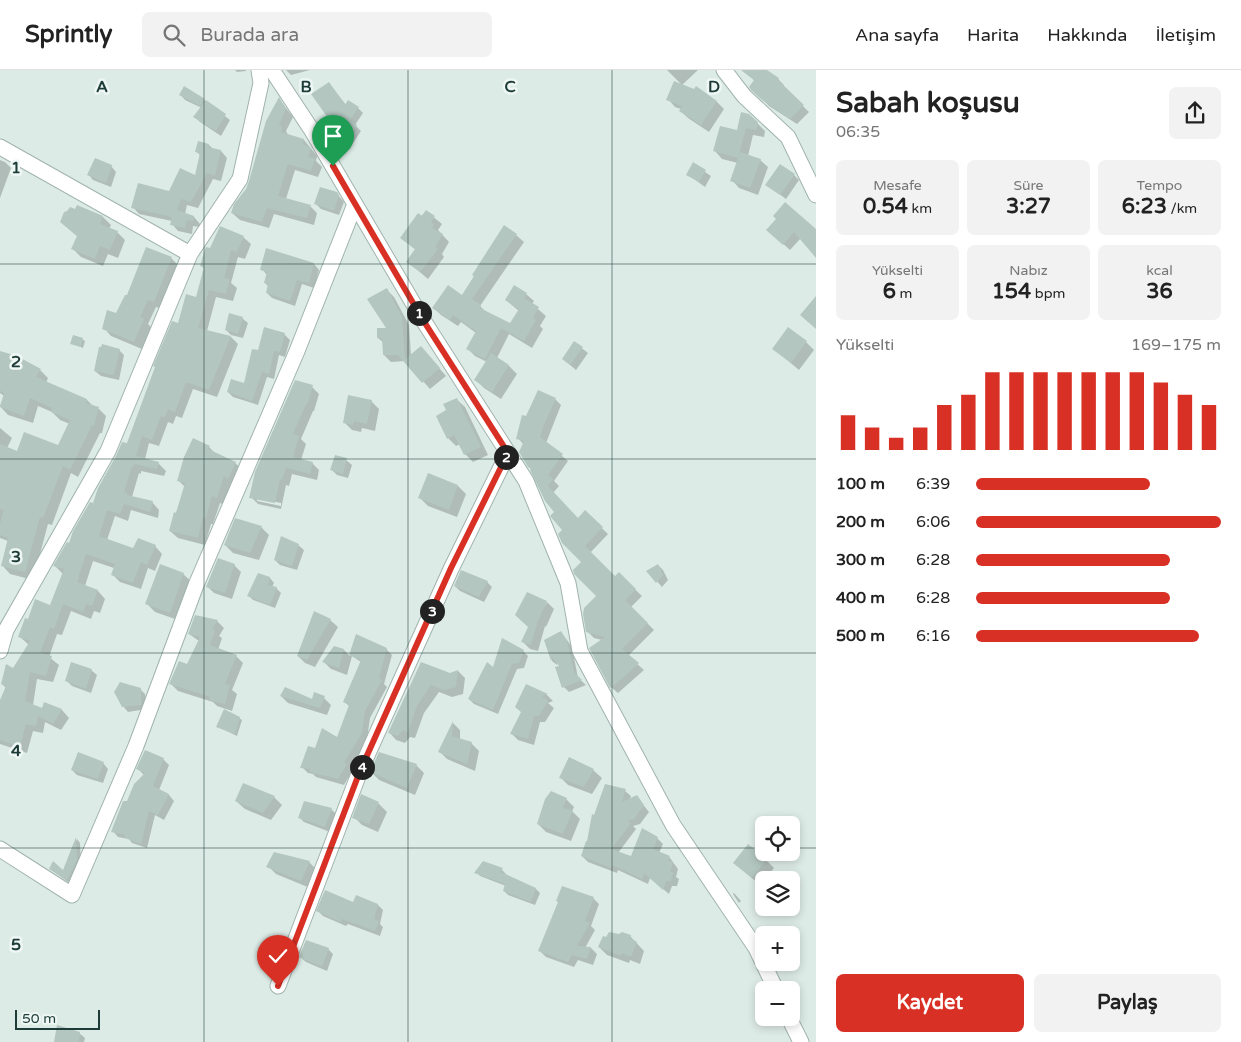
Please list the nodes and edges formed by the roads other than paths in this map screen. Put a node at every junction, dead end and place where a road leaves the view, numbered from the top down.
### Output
1 (259, 70) edge
2 (272, 70) edge
3 (724, 70) edge
4 (0, 147) edge
5 (816, 195) edge
6 (355, 204) junction
7 (190, 254) junction
8 (508, 453) junction
9 (0, 651) edge
10 (0, 850) edge
11 (772, 981) edge
12 (278, 986) dead end
13 (793, 1026) edge
14 (801, 1042) edge

1 - 7 street
2 - 6 street
3 - 5 street
4 - 7 street
6 - 8 street
6 - 10 street
7 - 9 street
8 - 11 street
8 - 12 street
13 - 14 street

